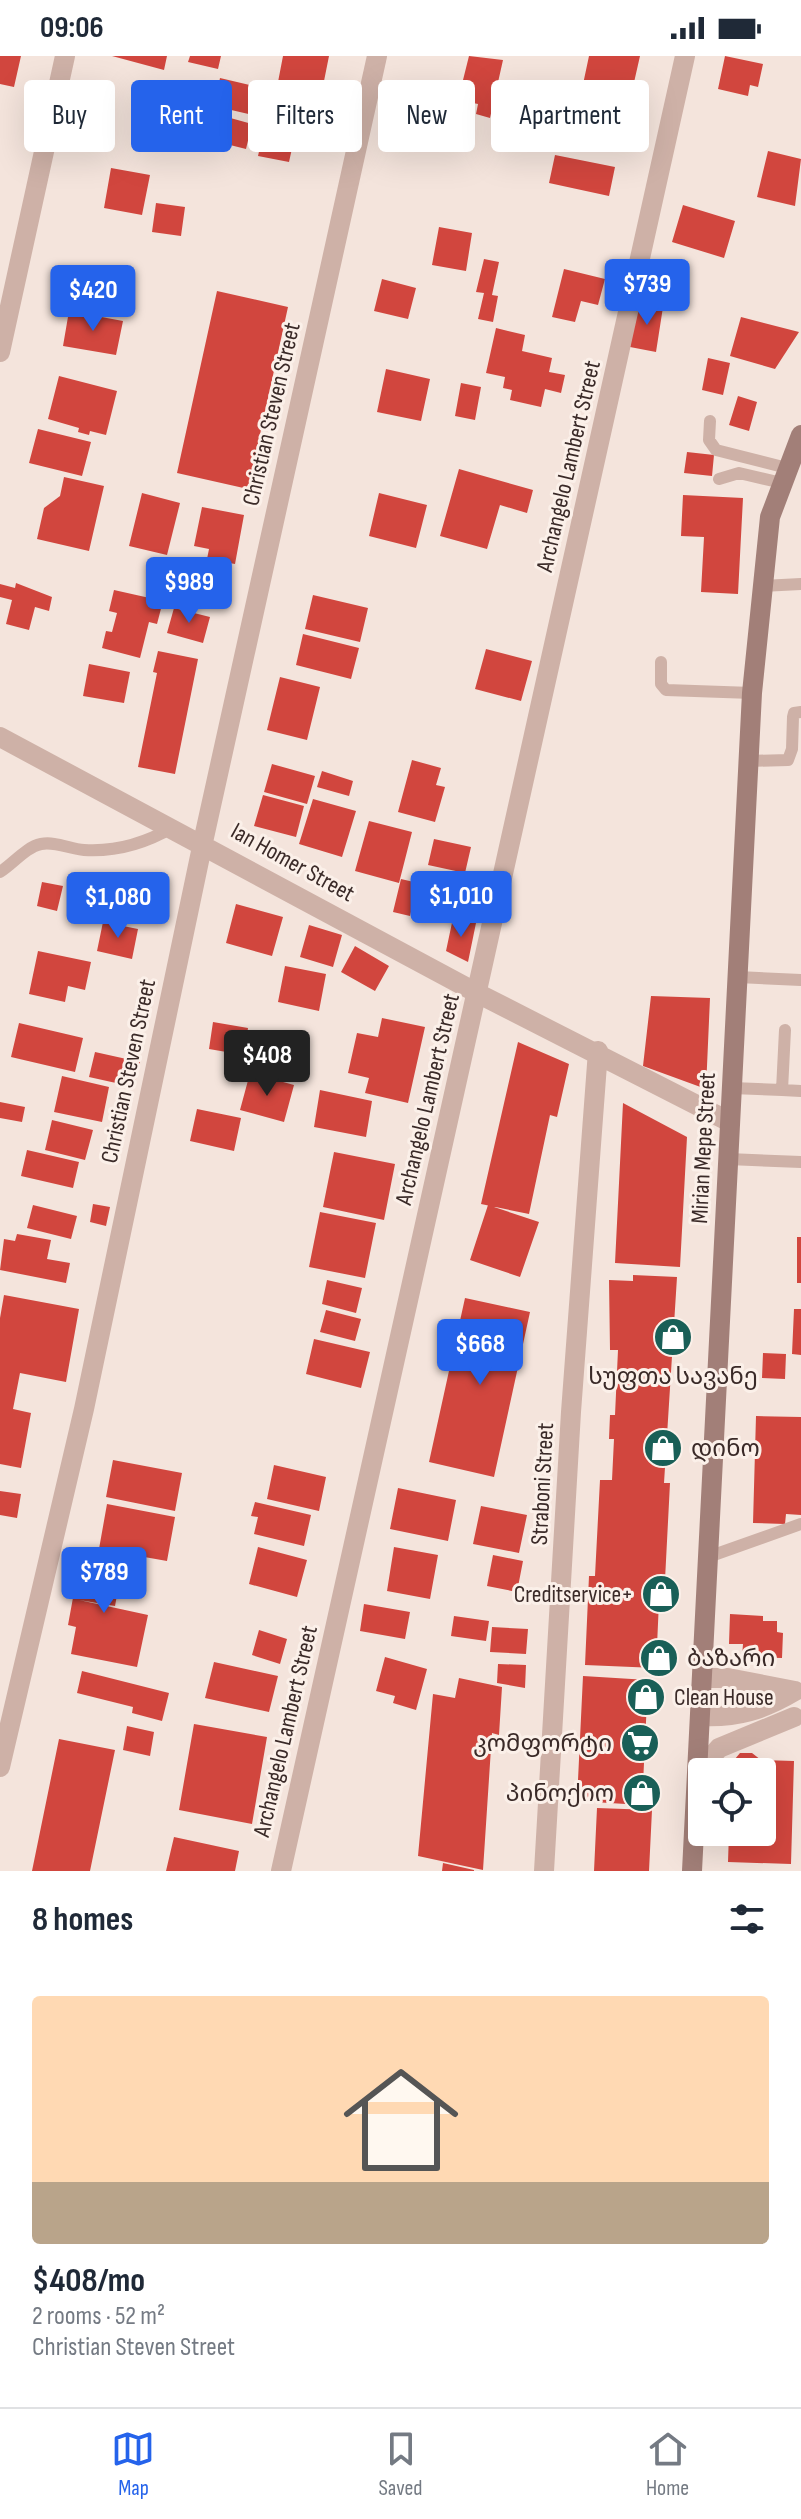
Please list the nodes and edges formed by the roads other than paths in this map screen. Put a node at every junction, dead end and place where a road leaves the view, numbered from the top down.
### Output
1 (65, 56) edge
2 (377, 56) edge
3 (685, 56) edge
4 (0, 352) edge
5 (710, 421) dead end
6 (801, 435) edge
7 (784, 475) junction
8 (719, 479) dead end
9 (801, 584) edge
10 (760, 586) junction
11 (661, 662) dead end
12 (752, 693) junction
13 (801, 712) edge
14 (0, 737) edge
15 (749, 761) junction
16 (173, 827) junction
17 (203, 842) junction
18 (0, 872) edge
19 (738, 977) junction
20 (801, 980) edge
21 (477, 993) junction
22 (785, 1030) dead end
23 (598, 1051) junction
24 (732, 1088) junction
25 (782, 1090) junction
26 (801, 1091) edge
27 (730, 1122) junction
28 (728, 1159) junction
29 (801, 1162) edge
30 (801, 1524) edge
31 (708, 1557) junction
32 (702, 1678) junction
33 (798, 1686) edge
34 (700, 1716) junction
35 (798, 1719) edge
36 (698, 1758) edge
37 (710, 1758) edge
38 (0, 1767) edge
39 (694, 1846) edge
40 (281, 1871) edge
41 (544, 1871) edge
42 (692, 1871) edge

1 - 4 street
2 - 17 street, Christian Steven Street
3 - 21 street, Archangelo Lambert Street
5 - 7 lane
6 - 7 street, Mirian Mepe Street
7 - 8 lane
7 - 10 street, Mirian Mepe Street
9 - 10 lane
10 - 12 street, Mirian Mepe Street
11 - 12 lane
12 - 15 street, Mirian Mepe Street
13 - 15 lane
14 - 16 street, Ian Homer Street
15 - 19 street, Mirian Mepe Street
16 - 17 street, Ian Homer Street
16 - 18 lane
17 - 21 street, Ian Homer Street
17 - 38 street, Christian Steven Street
19 - 20 lane
19 - 24 street, Mirian Mepe Street
21 - 23 street, Ian Homer Street
21 - 40 street, Archangelo Lambert Street
22 - 25 lane
23 - 27 street, Ian Homer Street
23 - 41 street, Straboni Street
24 - 25 lane
24 - 27 street, Mirian Mepe Street
25 - 26 lane
27 - 28 street, Mirian Mepe Street
28 - 29 lane
28 - 31 street, Mirian Mepe Street
30 - 31 lane
31 - 32 street, Mirian Mepe Street
32 - 33 street
32 - 34 street, Mirian Mepe Street
33 - 34 street
33 - 35 street
34 - 36 street, Mirian Mepe Street
35 - 37 street
39 - 42 street, Mirian Mepe Street

